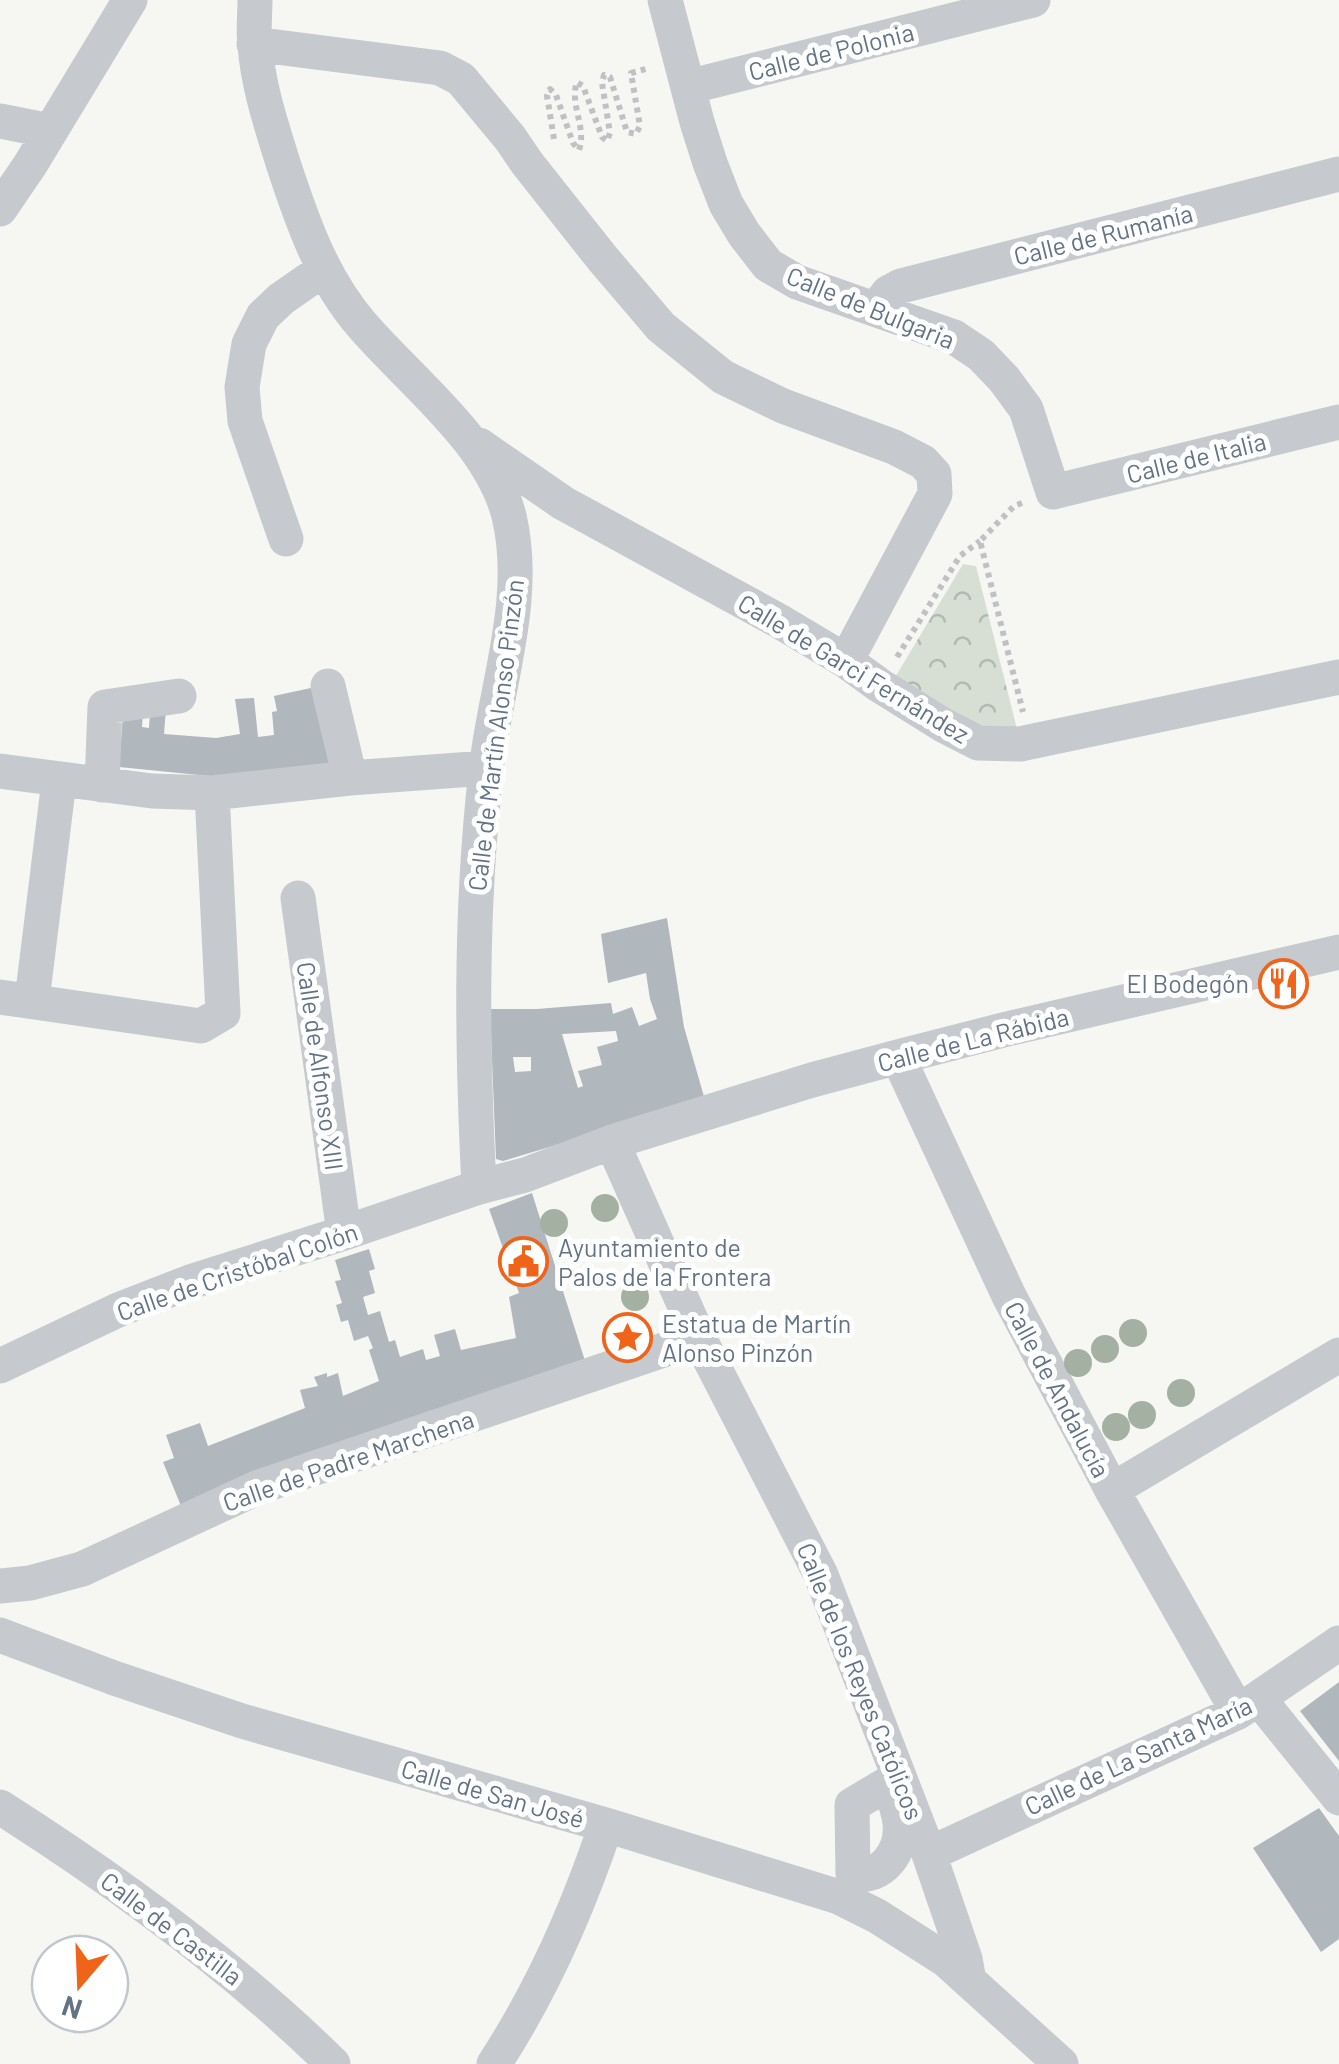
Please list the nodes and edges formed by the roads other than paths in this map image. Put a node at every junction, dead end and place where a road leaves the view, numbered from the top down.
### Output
1 (130, 0) edge
2 (255, 0) edge
3 (665, 0) edge
4 (1033, 0) edge
5 (254, 44) junction
6 (684, 74) junction
7 (0, 122) edge
8 (50, 131) junction
9 (1339, 174) edge
10 (0, 209) edge
11 (324, 269) junction
12 (876, 308) junction
13 (1339, 422) edge
14 (466, 436) junction
15 (1053, 492) joint
16 (286, 540) dead end
17 (846, 661) junction
18 (1339, 677) edge
19 (328, 686) dead end
20 (179, 696) dead end
21 (486, 768) junction
22 (0, 771) edge
23 (350, 778) junction
24 (59, 781) junction
25 (102, 786) junction
26 (212, 792) junction
27 (298, 898) dead end
28 (1339, 952) edge
29 (16, 999) edge
30 (898, 1057) junction
31 (612, 1142) junction
32 (479, 1187) junction
33 (344, 1234) junction
34 (699, 1338) junction
35 (1339, 1355) edge
36 (0, 1366) edge
37 (1112, 1490) junction
38 (0, 1586) edge
39 (0, 1634) edge
40 (1339, 1642) edge
41 (1248, 1705) junction
42 (1339, 1798) edge
43 (0, 1807) edge
44 (913, 1809) junction
45 (606, 1824) junction
46 (929, 1854) junction
47 (846, 1885) junction
48 (970, 1982) junction
49 (333, 2064) edge
50 (494, 2064) edge
51 (1062, 2064) edge

1 - 8 street
2 - 5 street, Calle de Martín Alonso Pinzón
3 - 6 street, Calle de Bulgaria
4 - 6 street, Calle de Polonia
5 - 11 street, Calle de Martín Alonso Pinzón
5 - 17 street
6 - 12 street, Calle de Bulgaria
7 - 8 street
8 - 10 street
9 - 12 street, Calle de Rumanía
11 - 14 street, Calle de Martín Alonso Pinzón
11 - 16 street
12 - 15 street, Calle de Bulgaria
13 - 15 street, Calle de Italia
14 - 17 street, Calle de Garci Fernández
14 - 21 street, Calle de Martín Alonso Pinzón
17 - 18 street, Calle de Garci Fernández
19 - 23 street
20 - 25 street
21 - 23 street
21 - 32 street, Calle de Martín Alonso Pinzón
22 - 24 street
23 - 26 street
24 - 25 street
24 - 29 street
25 - 26 street
26 - 29 street
27 - 33 street, Calle de Alfonso XIII
28 - 30 street, Calle de La Rábida
30 - 31 street, Calle de La Rábida
30 - 37 street, Calle de Andalucía
31 - 32 street, Calle de La Rábida
31 - 34 street, Calle de los Reyes Católicos
32 - 33 street, Calle de Cristóbal Colón
33 - 36 street, Calle de Cristóbal Colón
34 - 38 street, Calle de Padre Marchena
34 - 44 street, Calle de los Reyes Católicos
35 - 37 street
37 - 41 street, Calle de Andalucía
39 - 45 street, Calle de San José
40 - 41 street, Calle de La Santa María
41 - 42 street, Calle de Andalucía
41 - 46 street, Calle de La Santa María
43 - 49 street, Calle de Castilla
44 - 46 street, Calle de los Reyes Católicos
44 - 47 street
45 - 47 street, Calle de San José
45 - 50 street
46 - 48 street, Calle de los Reyes Católicos
47 - 48 street, Calle de San José
48 - 51 street, Calle de San José

